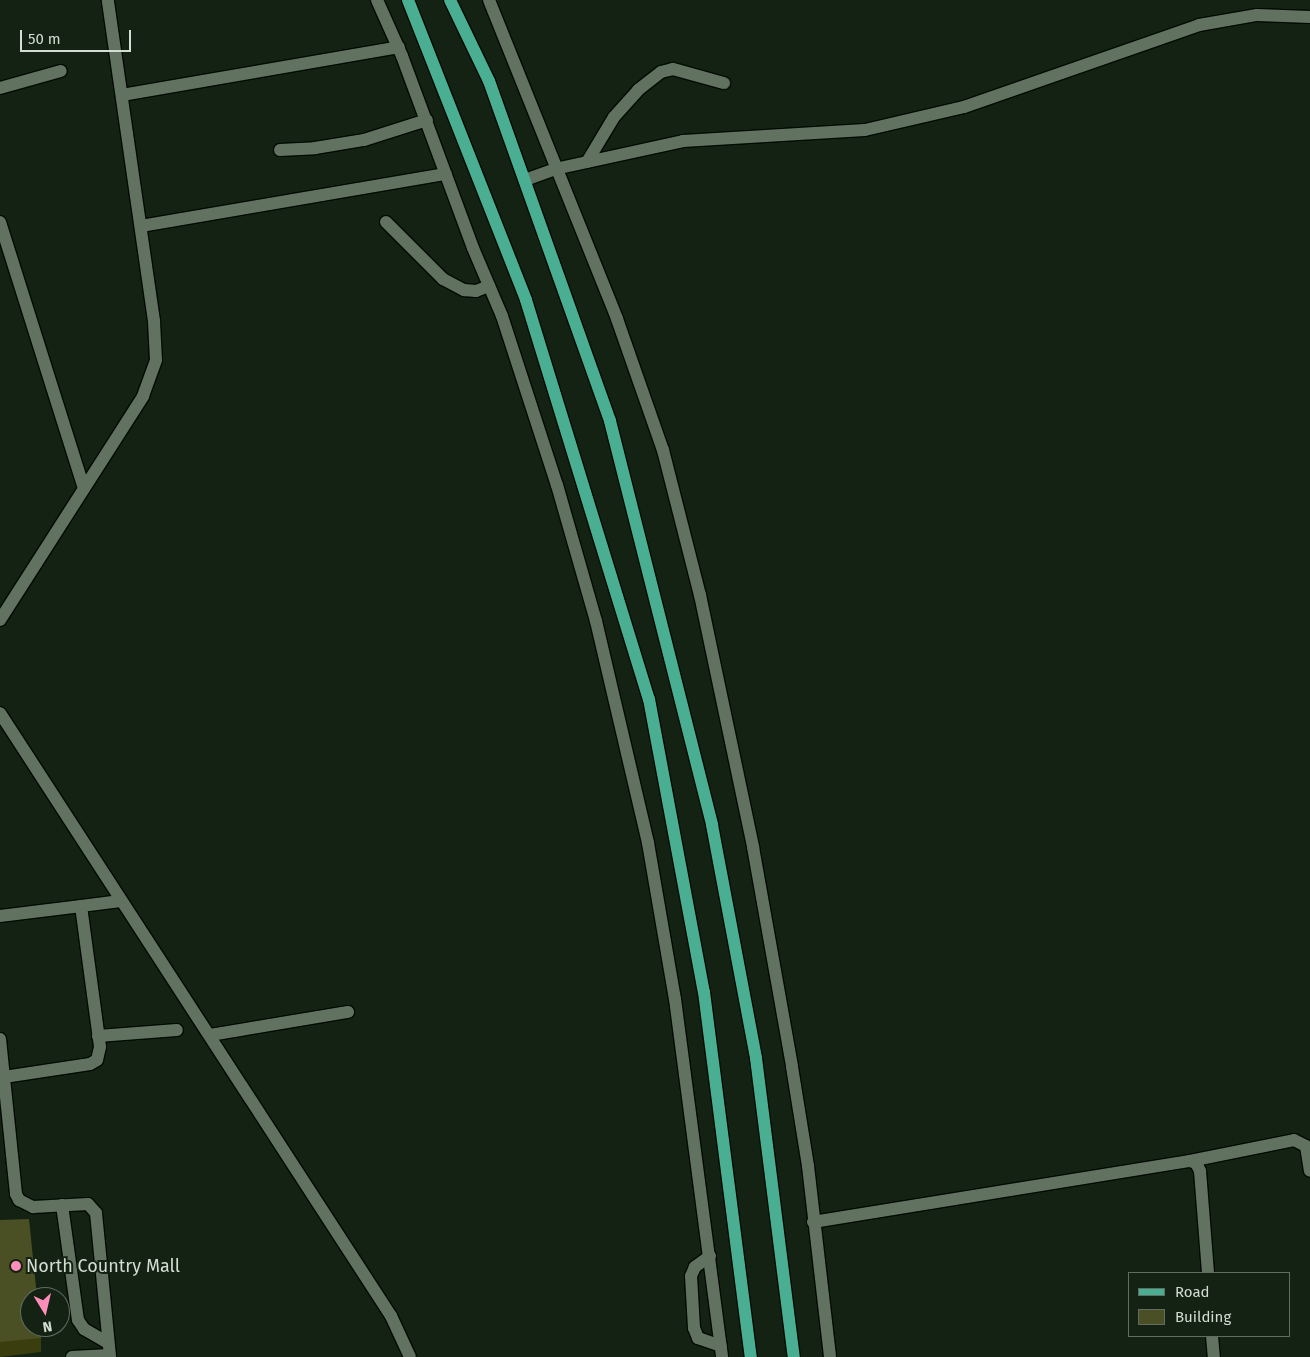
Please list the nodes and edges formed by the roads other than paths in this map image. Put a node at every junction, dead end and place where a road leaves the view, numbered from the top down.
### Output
1 (108, 0) edge
2 (377, 0) edge
3 (408, 0) edge
4 (450, 0) edge
5 (489, 0) edge
6 (1310, 16) edge
7 (398, 48) junction
8 (61, 71) dead end
9 (724, 83) dead end
10 (0, 88) edge
11 (122, 96) junction
12 (427, 120) junction
13 (280, 150) dead end
14 (587, 162) junction
15 (554, 169) junction
16 (446, 174) junction
17 (525, 180) junction
18 (0, 222) edge
19 (386, 222) dead end
20 (141, 226) junction
21 (489, 286) junction
22 (84, 488) junction
23 (0, 620) edge
24 (0, 714) edge
25 (13, 734) junction
26 (0, 737) edge
27 (121, 901) junction
28 (81, 906) junction
29 (0, 916) edge
30 (348, 1012) dead end
31 (177, 1030) dead end
32 (98, 1036) junction
33 (210, 1036) junction
34 (0, 1039) edge
35 (4, 1077) junction
36 (1190, 1160) junction
37 (1310, 1171) edge
38 (62, 1205) junction
39 (814, 1222) junction
40 (710, 1256) junction
41 (1208, 1272) edge
42 (1212, 1337) edge
43 (721, 1351) edge
44 (109, 1352) edge
45 (72, 1357) edge
46 (410, 1357) edge
47 (751, 1357) edge
48 (794, 1357) edge
49 (830, 1357) edge
50 (1214, 1357) edge

1 - 11 street
2 - 7 street
3 - 47 main road
4 - 17 main road
5 - 15 street
6 - 14 street
7 - 11 street
7 - 12 street
8 - 10 street
9 - 14 street
11 - 20 street
12 - 13 street
12 - 16 street
14 - 15 street
15 - 17 street
15 - 39 street
16 - 20 street
16 - 21 street
17 - 48 main road
18 - 22 street
19 - 21 street
20 - 22 street
21 - 40 street
22 - 23 street
24 - 25 street
25 - 26 street
25 - 27 street
27 - 28 street
27 - 33 street
28 - 29 street
28 - 32 street
30 - 33 street
31 - 32 street
32 - 35 street
33 - 46 street
34 - 35 street
35 - 38 street
36 - 37 street
36 - 39 street
36 - 41 street
38 - 44 street
38 - 44 street
39 - 49 street
40 - 43 street
40 - 43 street
42 - 50 street
44 - 45 street

